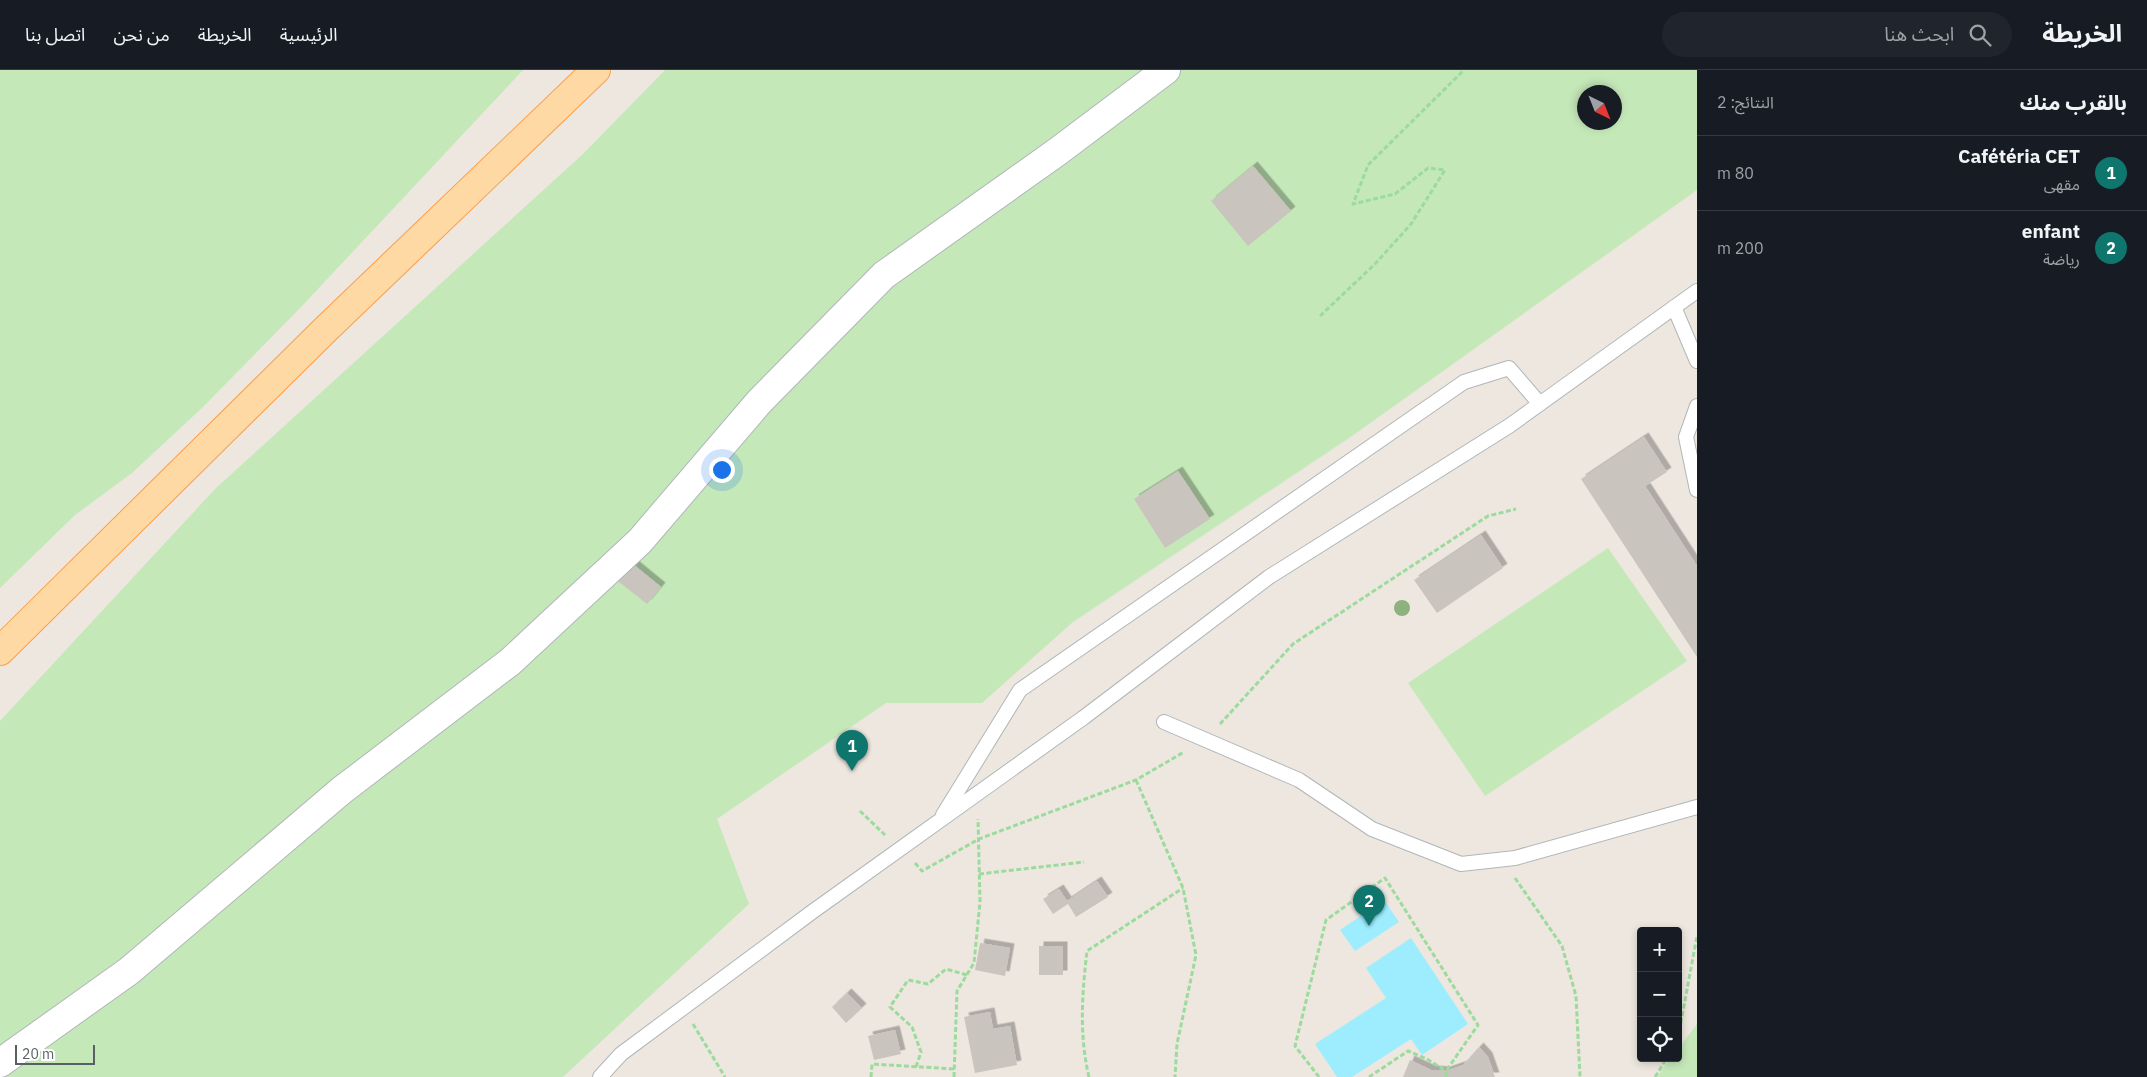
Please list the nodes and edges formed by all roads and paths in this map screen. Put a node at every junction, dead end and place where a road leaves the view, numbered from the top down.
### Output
1 (596, 70) edge
2 (1166, 70) edge
3 (1464, 70) edge
4 (1697, 291) edge
5 (1674, 307) junction
6 (1320, 316) dead end
7 (1697, 361) edge
8 (1540, 404) junction
9 (1697, 406) edge
10 (1697, 490) edge
11 (1516, 509) dead end
12 (0, 651) edge
13 (1164, 722) dead end
14 (1206, 740) junction
15 (1136, 780) junction
16 (978, 793) junction
17 (1697, 807) edge
18 (860, 811) dead end
19 (939, 822) junction
20 (979, 839) junction
21 (900, 849) junction
22 (1502, 859) junction
23 (1084, 862) dead end
24 (980, 874) junction
25 (1184, 888) junction
26 (1697, 936) edge
27 (967, 974) junction
28 (683, 1008) junction
29 (1682, 1017) edge
30 (1664, 1062) edge
31 (0, 1063) edge
32 (916, 1067) junction
33 (954, 1069) junction
34 (1446, 1071) junction
35 (600, 1077) edge
36 (725, 1077) edge
37 (870, 1077) edge
38 (954, 1077) edge
39 (1088, 1077) edge
40 (1175, 1077) edge
41 (1319, 1077) edge
42 (1369, 1077) edge
43 (1446, 1077) edge
44 (1580, 1077) edge
45 (1655, 1077) edge

1 - 12 main road
2 - 31 street
3 - 6 path
4 - 5 lane
5 - 7 lane
5 - 8 lane
8 - 16 lane
8 - 19 lane
9 - 10 lane
11 - 14 path
13 - 14 lane
14 - 15 path
14 - 22 lane
15 - 20 path
15 - 25 path
16 - 19 lane
16 - 20 path
17 - 22 lane
18 - 21 path
19 - 21 lane
20 - 21 path
20 - 24 path
21 - 28 lane
22 - 44 path
23 - 24 path
24 - 27 path
25 - 39 path
25 - 40 path
26 - 29 path
27 - 32 path
27 - 33 path
28 - 35 lane
28 - 36 path
30 - 45 path
32 - 33 path
32 - 37 path
33 - 38 path
34 - 41 path
34 - 42 path
34 - 43 path

